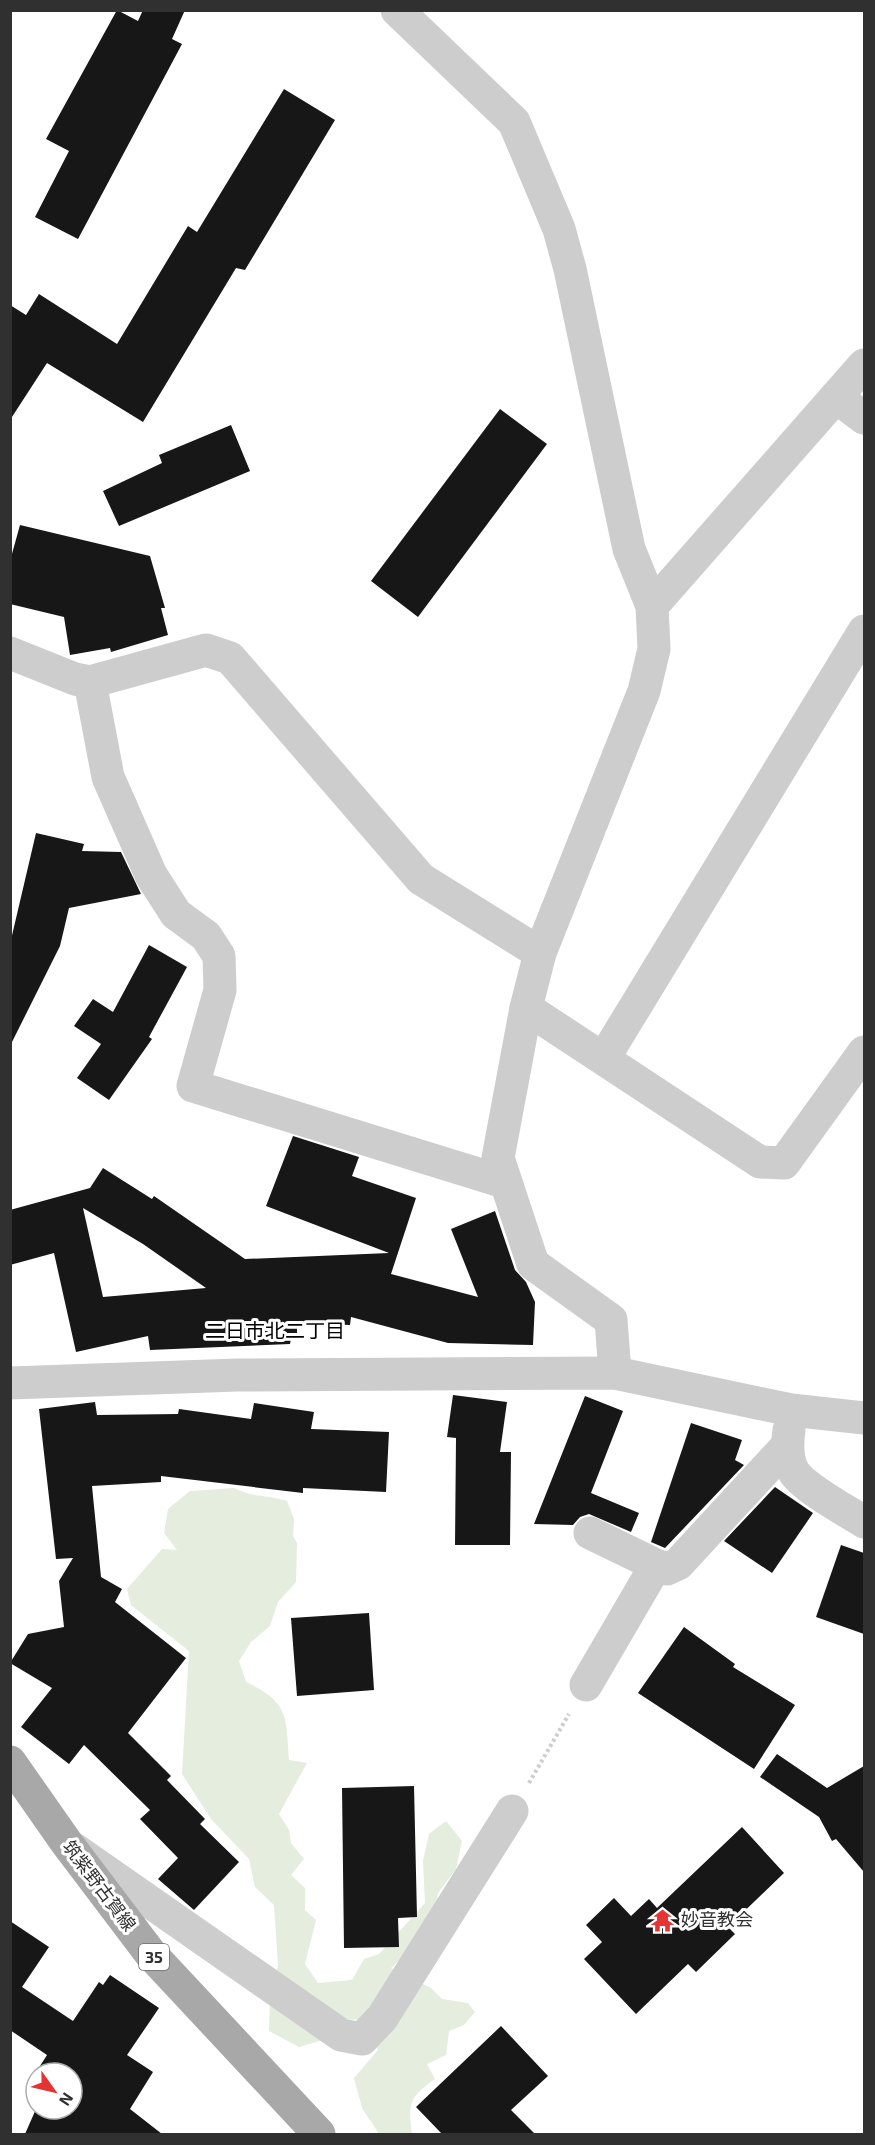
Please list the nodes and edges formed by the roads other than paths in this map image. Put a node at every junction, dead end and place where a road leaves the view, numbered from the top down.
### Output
1 (397, 10) edge
2 (864, 365) edge
3 (836, 397) junction
4 (864, 418) edge
5 (652, 606) junction
6 (864, 631) edge
7 (10, 653) edge
8 (90, 682) junction
9 (540, 953) junction
10 (526, 1008) junction
11 (864, 1052) edge
12 (604, 1058) junction
13 (504, 1182) junction
14 (615, 1373) junction
15 (10, 1383) edge
16 (791, 1410) junction
17 (864, 1418) edge
18 (787, 1446) junction
19 (864, 1522) edge
20 (590, 1533) dead end
21 (656, 1566) junction
22 (586, 1685) road end
23 (10, 1762) edge
24 (512, 1811) road end
25 (66, 1842) junction
26 (319, 2134) edge

1 - 5 street
2 - 3 street
3 - 4 street
3 - 5 street
5 - 9 street
6 - 12 street
7 - 8 street
8 - 9 street
8 - 13 street
9 - 10 street
10 - 12 street
10 - 13 street
11 - 12 street
13 - 14 street
14 - 15 street
14 - 16 street
16 - 17 street
16 - 18 street
18 - 19 street
18 - 21 street
20 - 21 street
21 - 22 street
23 - 25 main road, 筑紫野古賀線 / 35
24 - 25 street
25 - 26 main road, 筑紫野古賀線 / 35

